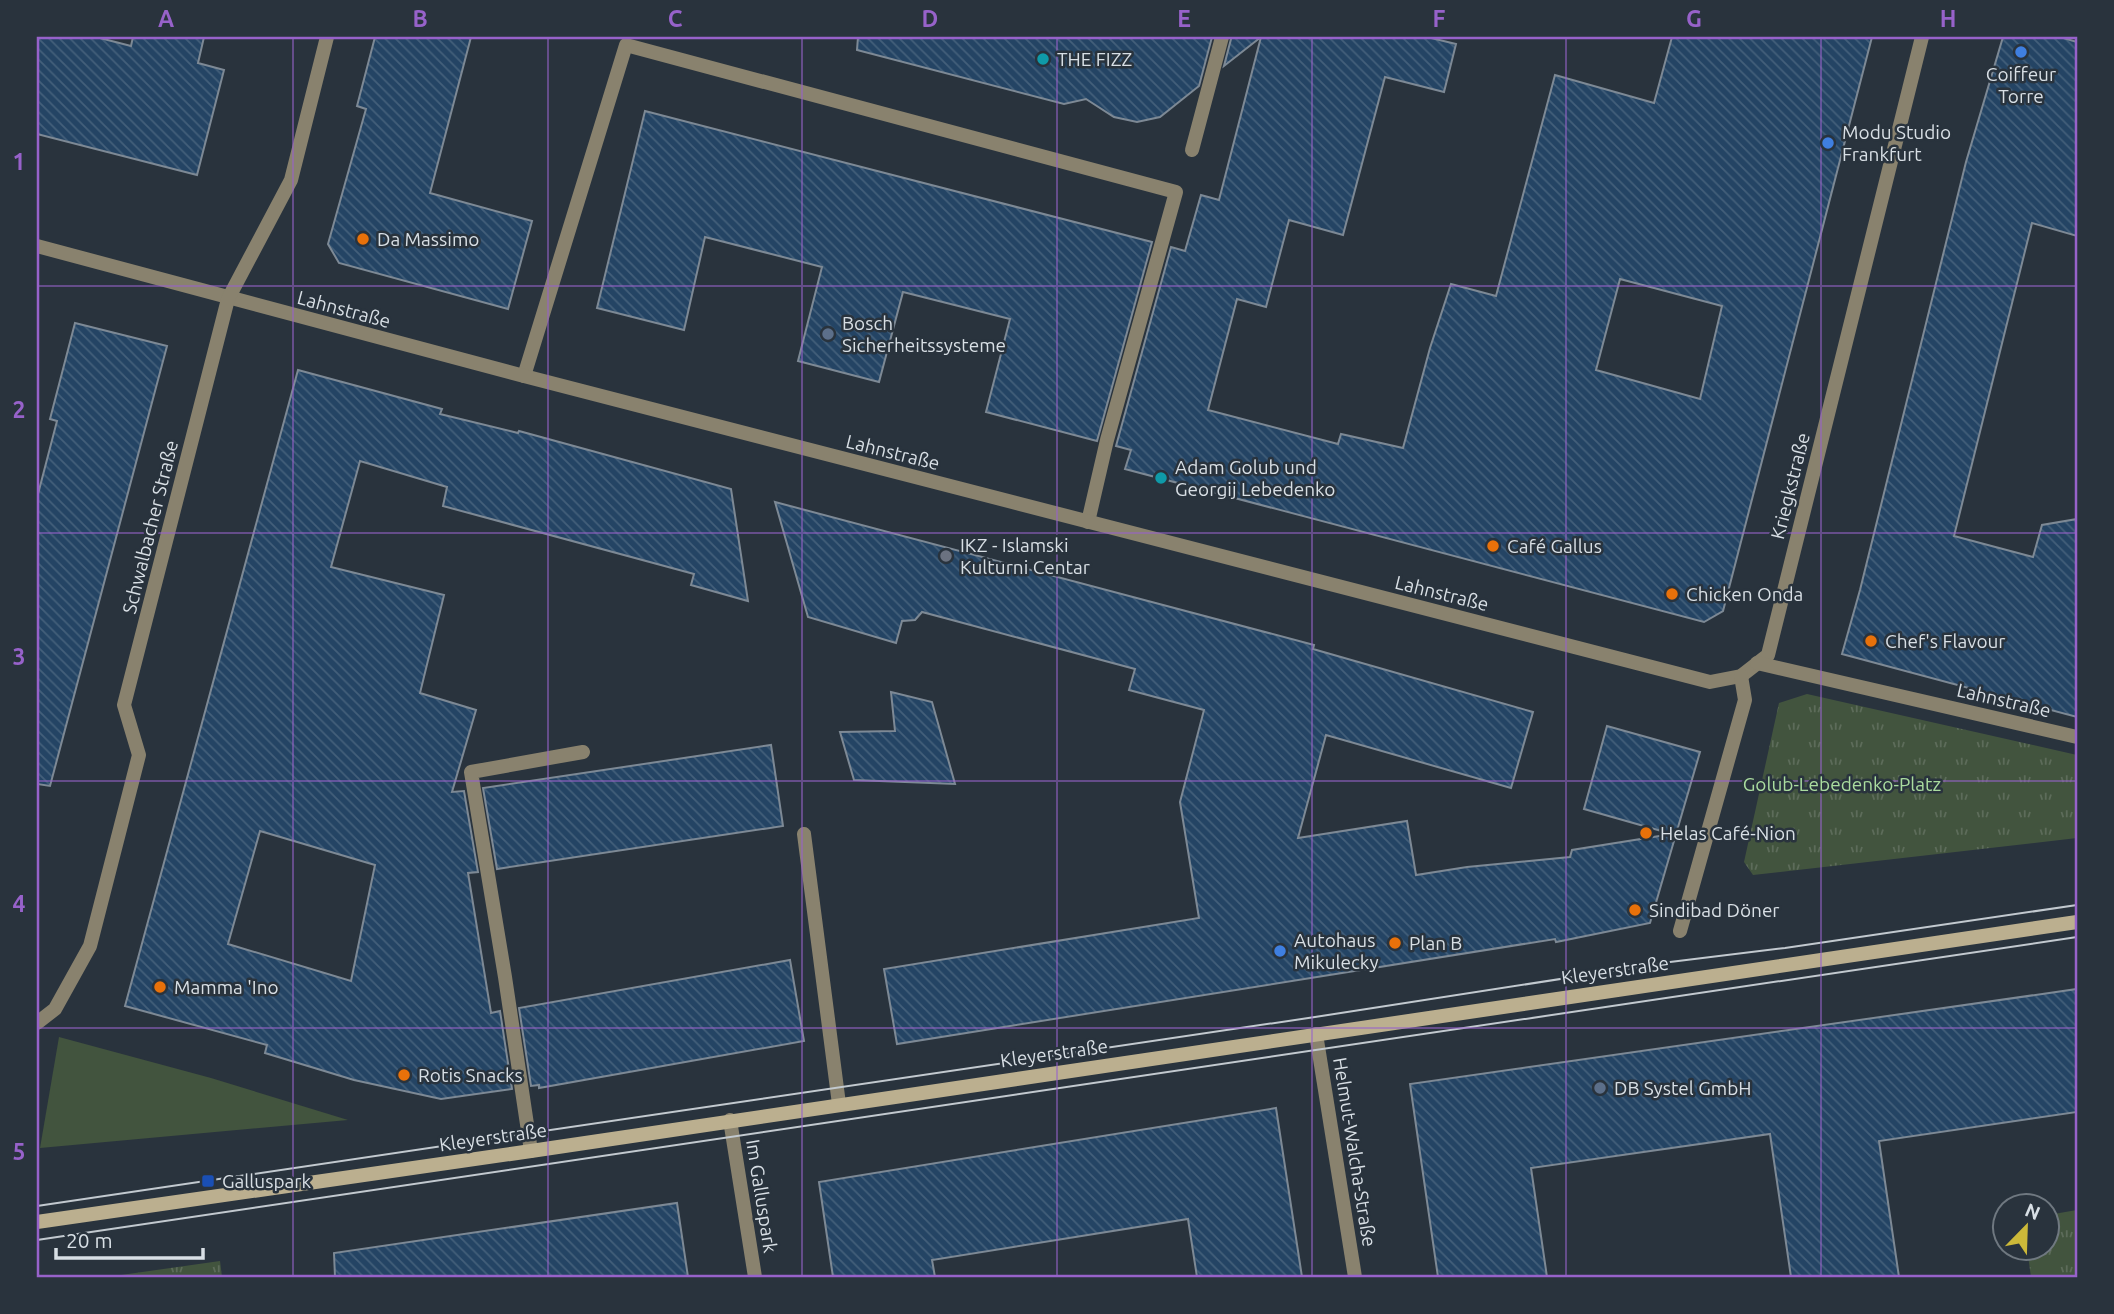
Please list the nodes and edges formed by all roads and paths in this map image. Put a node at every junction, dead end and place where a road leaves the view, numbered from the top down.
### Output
1 (327, 37) edge
2 (1222, 37) edge
3 (1922, 37) edge
4 (1192, 150) dead end
5 (37, 246) edge
6 (228, 299) junction
7 (524, 376) junction
8 (1088, 522) junction
9 (1758, 663) junction
10 (1741, 676) junction
11 (2077, 737) edge
12 (583, 752) dead end
13 (804, 834) dead end
14 (2077, 922) edge
15 (1680, 930) dead end
16 (37, 1023) edge
17 (1316, 1034) junction
18 (839, 1104) junction
19 (730, 1120) junction
20 (531, 1151) junction
21 (37, 1222) edge
22 (755, 1277) edge
23 (1355, 1277) edge

1 - 6 street, Schwalbacher Straße
2 - 4 street
3 - 9 street, Kriegkstraße
5 - 6 street, Lahnstraße
6 - 7 street, Lahnstraße
6 - 16 street, Schwalbacher Straße
7 - 8 street, Lahnstraße
7 - 8 street
8 - 10 street, Lahnstraße
9 - 10 street, Kriegkstraße
9 - 11 street, Lahnstraße
10 - 15 street
12 - 20 street
13 - 18 street
14 - 17 street, Kleyerstraße
17 - 18 street, Kleyerstraße
17 - 23 street, Helmut-Walcha-Straße
18 - 19 street, Kleyerstraße
19 - 20 street, Kleyerstraße
19 - 22 street, Im Galluspark
20 - 21 street, Kleyerstraße

